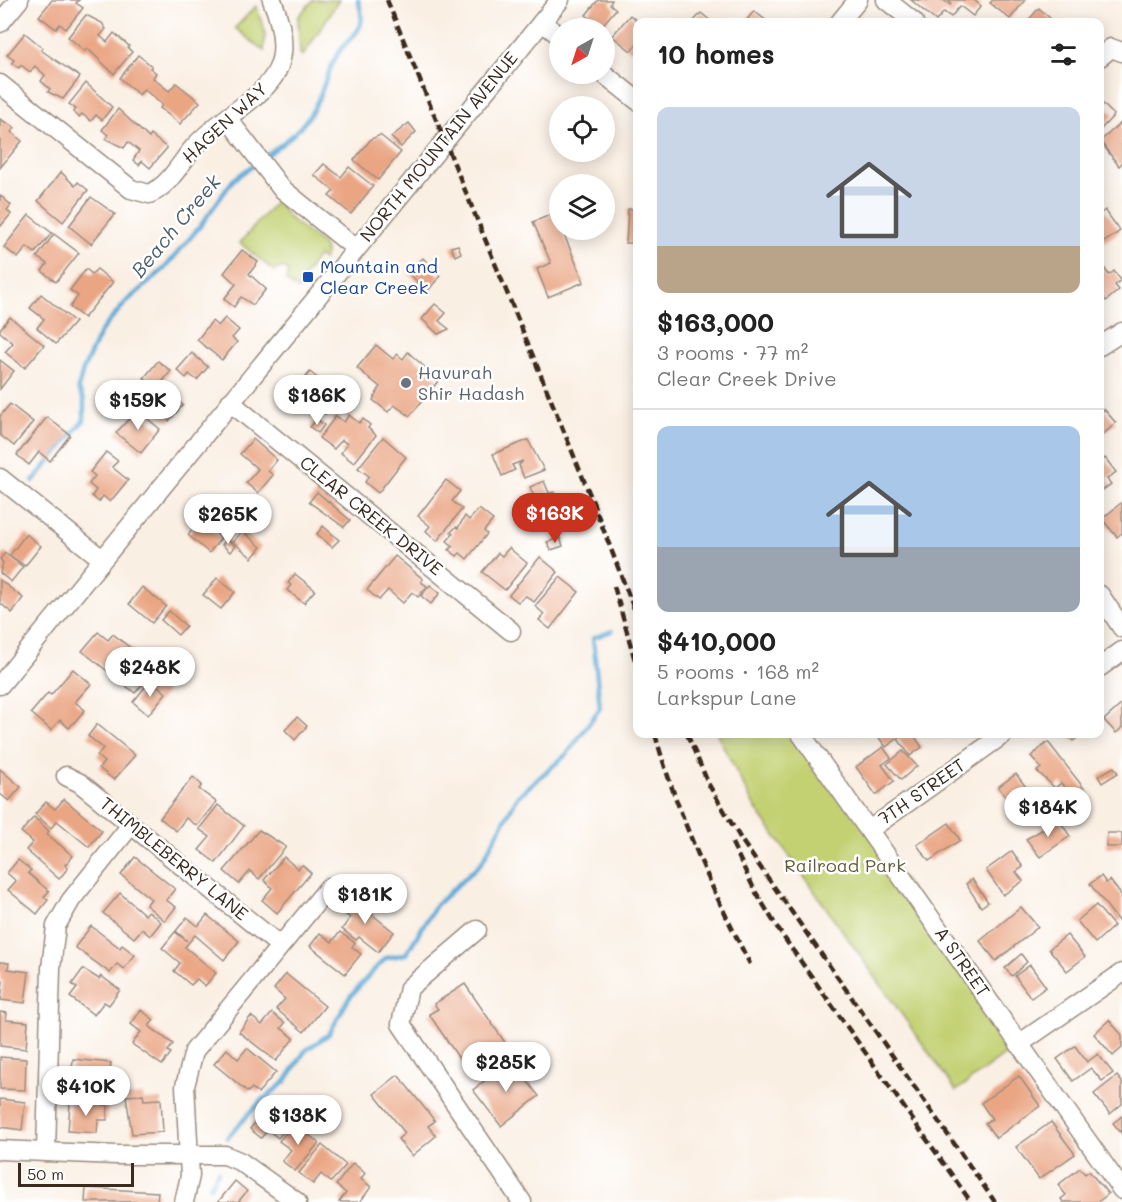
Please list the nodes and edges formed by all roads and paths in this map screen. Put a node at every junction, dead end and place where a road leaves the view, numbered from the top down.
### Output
1 (19, 0) edge
2 (272, 0) edge
3 (560, 0) edge
4 (858, 0) edge
5 (886, 0) edge
6 (843, 18) edge
7 (909, 18) edge
8 (542, 22) junction
9 (0, 23) edge
10 (549, 27) edge
11 (1122, 52) edge
12 (1104, 54) edge
13 (615, 83) edge
14 (0, 84) edge
15 (633, 97) edge
16 (228, 119) junction
17 (355, 248) junction
18 (1122, 332) edge
19 (1104, 343) edge
20 (230, 402) junction
21 (0, 478) edge
22 (102, 559) junction
23 (1104, 601) edge
24 (1122, 628) edge
25 (511, 631) dead end
26 (1122, 651) edge
27 (1104, 664) edge
28 (0, 685) edge
29 (804, 738) edge
30 (998, 738) edge
31 (66, 776) dead end
32 (131, 825) junction
33 (869, 830) junction
34 (328, 887) dead end
35 (477, 930) dead end
36 (279, 945) junction
37 (1122, 973) edge
38 (1019, 1044) junction
39 (0, 1150) edge
40 (46, 1152) junction
41 (190, 1155) junction
42 (1122, 1190) edge
43 (184, 1202) edge
44 (297, 1202) edge
45 (522, 1202) edge

1 - 9 street
2 - 16 street, HAGEN WAY
3 - 8 street, NORTH MOUNTAIN AVENUE
4 - 6 street
5 - 7 street
8 - 10 street
8 - 17 street, NORTH MOUNTAIN AVENUE
11 - 12 street
13 - 15 street
14 - 16 street, HAGEN WAY
16 - 17 street
17 - 20 street, NORTH MOUNTAIN AVENUE
18 - 19 street
20 - 22 street, NORTH MOUNTAIN AVENUE
20 - 25 street, CLEAR CREEK DRIVE
21 - 22 street
22 - 28 street, NORTH MOUNTAIN AVENUE
23 - 24 street
26 - 27 street
29 - 33 street, A STREET
30 - 33 street, 7TH STREET
31 - 32 street, THIMBLEBERRY LANE
32 - 36 street, THIMBLEBERRY LANE
32 - 40 street
33 - 38 street, A STREET
34 - 36 street
35 - 45 street
36 - 41 street
37 - 38 street
38 - 42 street, A STREET
39 - 40 street
40 - 41 street
41 - 43 street
41 - 44 street

